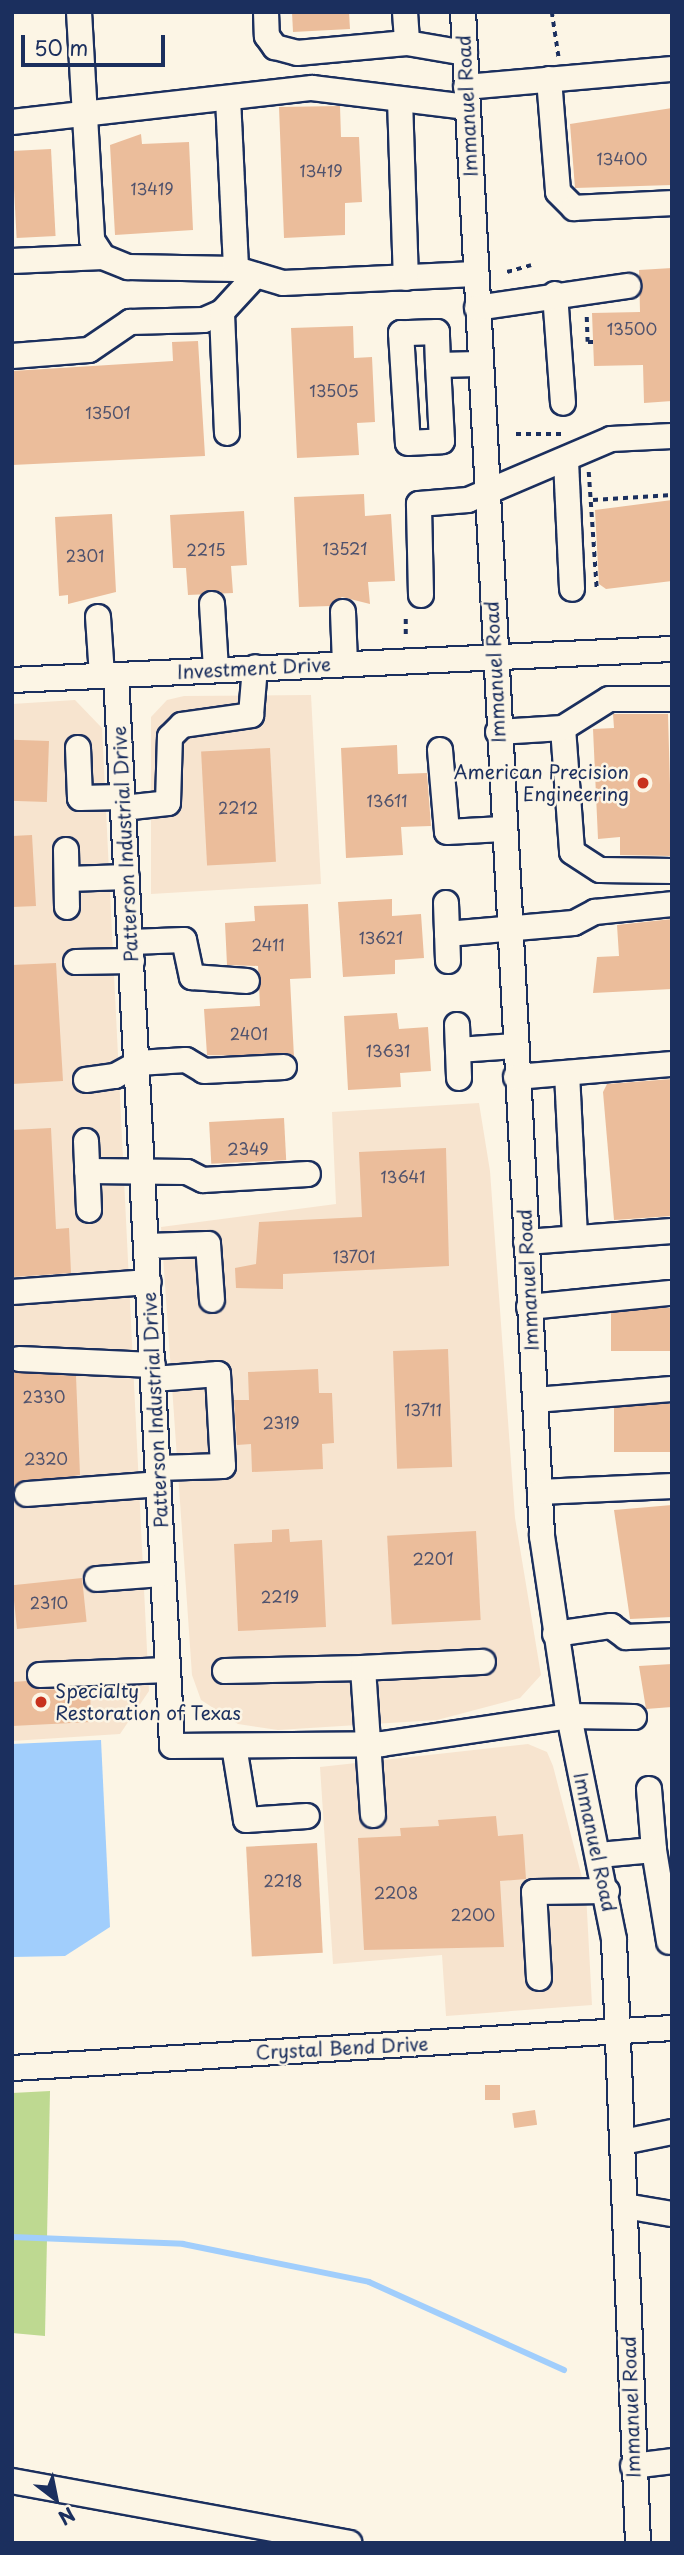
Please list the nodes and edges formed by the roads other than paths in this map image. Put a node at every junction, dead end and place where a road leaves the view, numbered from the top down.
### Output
1 (79, 12) edge
2 (266, 12) edge
3 (405, 12) edge
4 (463, 12) edge
5 (407, 43) junction
6 (465, 53) junction
7 (672, 69) edge
8 (556, 79) junction
9 (467, 97) junction
10 (228, 98) junction
11 (400, 100) junction
12 (85, 115) junction
13 (12, 122) edge
14 (672, 203) edge
15 (103, 257) junction
16 (12, 261) edge
17 (246, 272) junction
18 (475, 274) junction
19 (406, 278) junction
20 (628, 286) dead end
21 (555, 294) junction
22 (477, 307) junction
23 (222, 312) junction
24 (12, 356) edge
25 (480, 363) junction
26 (438, 365) dead end
27 (563, 402) dead end
28 (227, 433) dead end
29 (672, 436) edge
30 (577, 466) junction
31 (485, 491) junction
32 (572, 589) dead end
33 (421, 595) dead end
34 (212, 604) dead end
35 (343, 612) dead end
36 (98, 617) dead end
37 (672, 649) edge
38 (496, 657) junction
39 (345, 663) junction
40 (255, 667) junction
41 (216, 669) junction
42 (109, 676) junction
43 (12, 680) edge
44 (672, 699) edge
45 (563, 728) junction
46 (498, 732) junction
47 (78, 748) dead end
48 (440, 750) dead end
49 (122, 802) junction
50 (503, 829) junction
51 (66, 850) dead end
52 (672, 871) edge
53 (127, 877) junction
54 (66, 879) junction
55 (446, 903) dead end
56 (672, 904) edge
57 (67, 907) dead end
58 (508, 927) junction
59 (446, 934) junction
60 (131, 951) junction
61 (448, 961) dead end
62 (76, 962) dead end
63 (247, 981) dead end
64 (457, 1024) dead end
65 (514, 1046) junction
66 (458, 1051) junction
67 (138, 1063) junction
68 (672, 1064) edge
69 (284, 1067) dead end
70 (567, 1073) junction
71 (516, 1077) junction
72 (459, 1078) dead end
73 (86, 1080) dead end
74 (86, 1141) dead end
75 (144, 1170) junction
76 (87, 1171) junction
77 (308, 1174) dead end
78 (89, 1210) dead end
79 (672, 1231) edge
80 (575, 1238) junction
81 (526, 1242) junction
82 (147, 1246) junction
83 (149, 1282) junction
84 (12, 1292) edge
85 (670, 1293) dead end
86 (212, 1300) dead end
87 (529, 1307) junction
88 (19, 1359) dead end
89 (154, 1372) junction
90 (672, 1389) edge
91 (535, 1400) junction
92 (159, 1476) junction
93 (672, 1486) edge
94 (540, 1492) junction
95 (27, 1494) dead end
96 (163, 1574) junction
97 (97, 1579) dead end
98 (555, 1634) junction
99 (672, 1635) edge
100 (482, 1662) dead end
101 (363, 1668) junction
102 (168, 1670) junction
103 (225, 1671) dead end
104 (40, 1675) dead end
105 (569, 1716) junction
106 (634, 1717) dead end
107 (369, 1744) junction
108 (234, 1746) junction
109 (649, 1789) dead end
110 (373, 1815) dead end
111 (307, 1816) dead end
112 (654, 1850) junction
113 (599, 1855) junction
114 (607, 1891) junction
115 (669, 1942) dead end
116 (538, 1978) dead end
117 (672, 2028) edge
118 (618, 2032) junction
119 (12, 2068) edge
120 (672, 2132) edge
121 (622, 2142) junction
122 (625, 2206) junction
123 (672, 2214) edge
124 (672, 2461) edge
125 (633, 2466) junction
126 (12, 2481) edge
127 (349, 2543) edge
128 (638, 2543) edge

1 - 12 street
2 - 5 street
3 - 5 street
4 - 6 street, Immanuel Road
5 - 6 street
6 - 9 street, Immanuel Road
7 - 8 street
8 - 9 street
8 - 14 street
9 - 11 street
9 - 18 street, Immanuel Road
10 - 11 street
10 - 12 street
10 - 17 street
11 - 19 street
12 - 13 street
12 - 15 street
15 - 16 street
15 - 17 street
17 - 19 street
17 - 23 street
18 - 19 street
18 - 22 street, Immanuel Road
20 - 21 street
21 - 22 street
21 - 27 street
22 - 25 street, Immanuel Road
23 - 24 street
23 - 28 street
25 - 26 street
25 - 31 street, Immanuel Road
29 - 30 street
30 - 31 street
30 - 32 street
31 - 33 street
31 - 38 street, Immanuel Road
34 - 41 street
35 - 39 street
36 - 42 street, Patterson Industrial Drive
37 - 38 street, Investment Drive
38 - 39 street, Investment Drive
38 - 46 street, Immanuel Road
39 - 40 street, Investment Drive
40 - 41 street, Investment Drive
40 - 49 street
41 - 42 street, Investment Drive
42 - 43 street, Investment Drive
42 - 49 street, Patterson Industrial Drive
44 - 45 street
45 - 46 street
45 - 52 street
46 - 50 street, Immanuel Road
47 - 49 street
48 - 50 street
49 - 53 street, Patterson Industrial Drive
50 - 58 street, Immanuel Road
51 - 54 street
53 - 54 street
53 - 60 street, Patterson Industrial Drive
54 - 57 street
55 - 59 street
56 - 58 street
58 - 59 street
58 - 65 street, Immanuel Road
59 - 61 street
60 - 62 street
60 - 63 street
60 - 67 street, Patterson Industrial Drive
64 - 66 street
65 - 66 street
65 - 71 street, Immanuel Road
66 - 72 street
67 - 69 street
67 - 73 street
67 - 75 street, Patterson Industrial Drive
68 - 70 street
70 - 71 street
70 - 80 street
71 - 81 street, Immanuel Road
74 - 76 street
75 - 76 street
75 - 77 street
75 - 82 street, Patterson Industrial Drive
76 - 78 street
79 - 80 street
80 - 81 street
81 - 87 street, Immanuel Road
82 - 83 street, Patterson Industrial Drive
82 - 86 street
83 - 84 street
83 - 89 street, Patterson Industrial Drive
85 - 87 street
87 - 91 street, Immanuel Road
88 - 89 street
89 - 92 street, Patterson Industrial Drive
89 - 92 street
90 - 91 street
91 - 94 street, Immanuel Road
92 - 95 street
92 - 96 street, Patterson Industrial Drive
93 - 94 street
94 - 98 street, Immanuel Road
96 - 97 street
96 - 102 street, Patterson Industrial Drive
98 - 99 street
98 - 105 street, Immanuel Road
100 - 101 street
101 - 103 street
101 - 107 street
102 - 104 street
102 - 108 street, Patterson Industrial Drive
105 - 106 street, Patterson Industrial Drive
105 - 107 street, Patterson Industrial Drive
105 - 113 street, Immanuel Road
107 - 108 street, Patterson Industrial Drive
107 - 110 street
108 - 111 street
109 - 112 street
112 - 113 street
112 - 115 street
113 - 114 street, Immanuel Road
114 - 116 street
114 - 118 street, Immanuel Road
117 - 118 street, Crystal Bend Drive
118 - 119 street, Crystal Bend Drive
118 - 121 street, Immanuel Road
120 - 121 street
121 - 122 street, Immanuel Road
122 - 123 street
122 - 125 street, Immanuel Road
124 - 125 street
125 - 128 street, Immanuel Road
126 - 127 street

